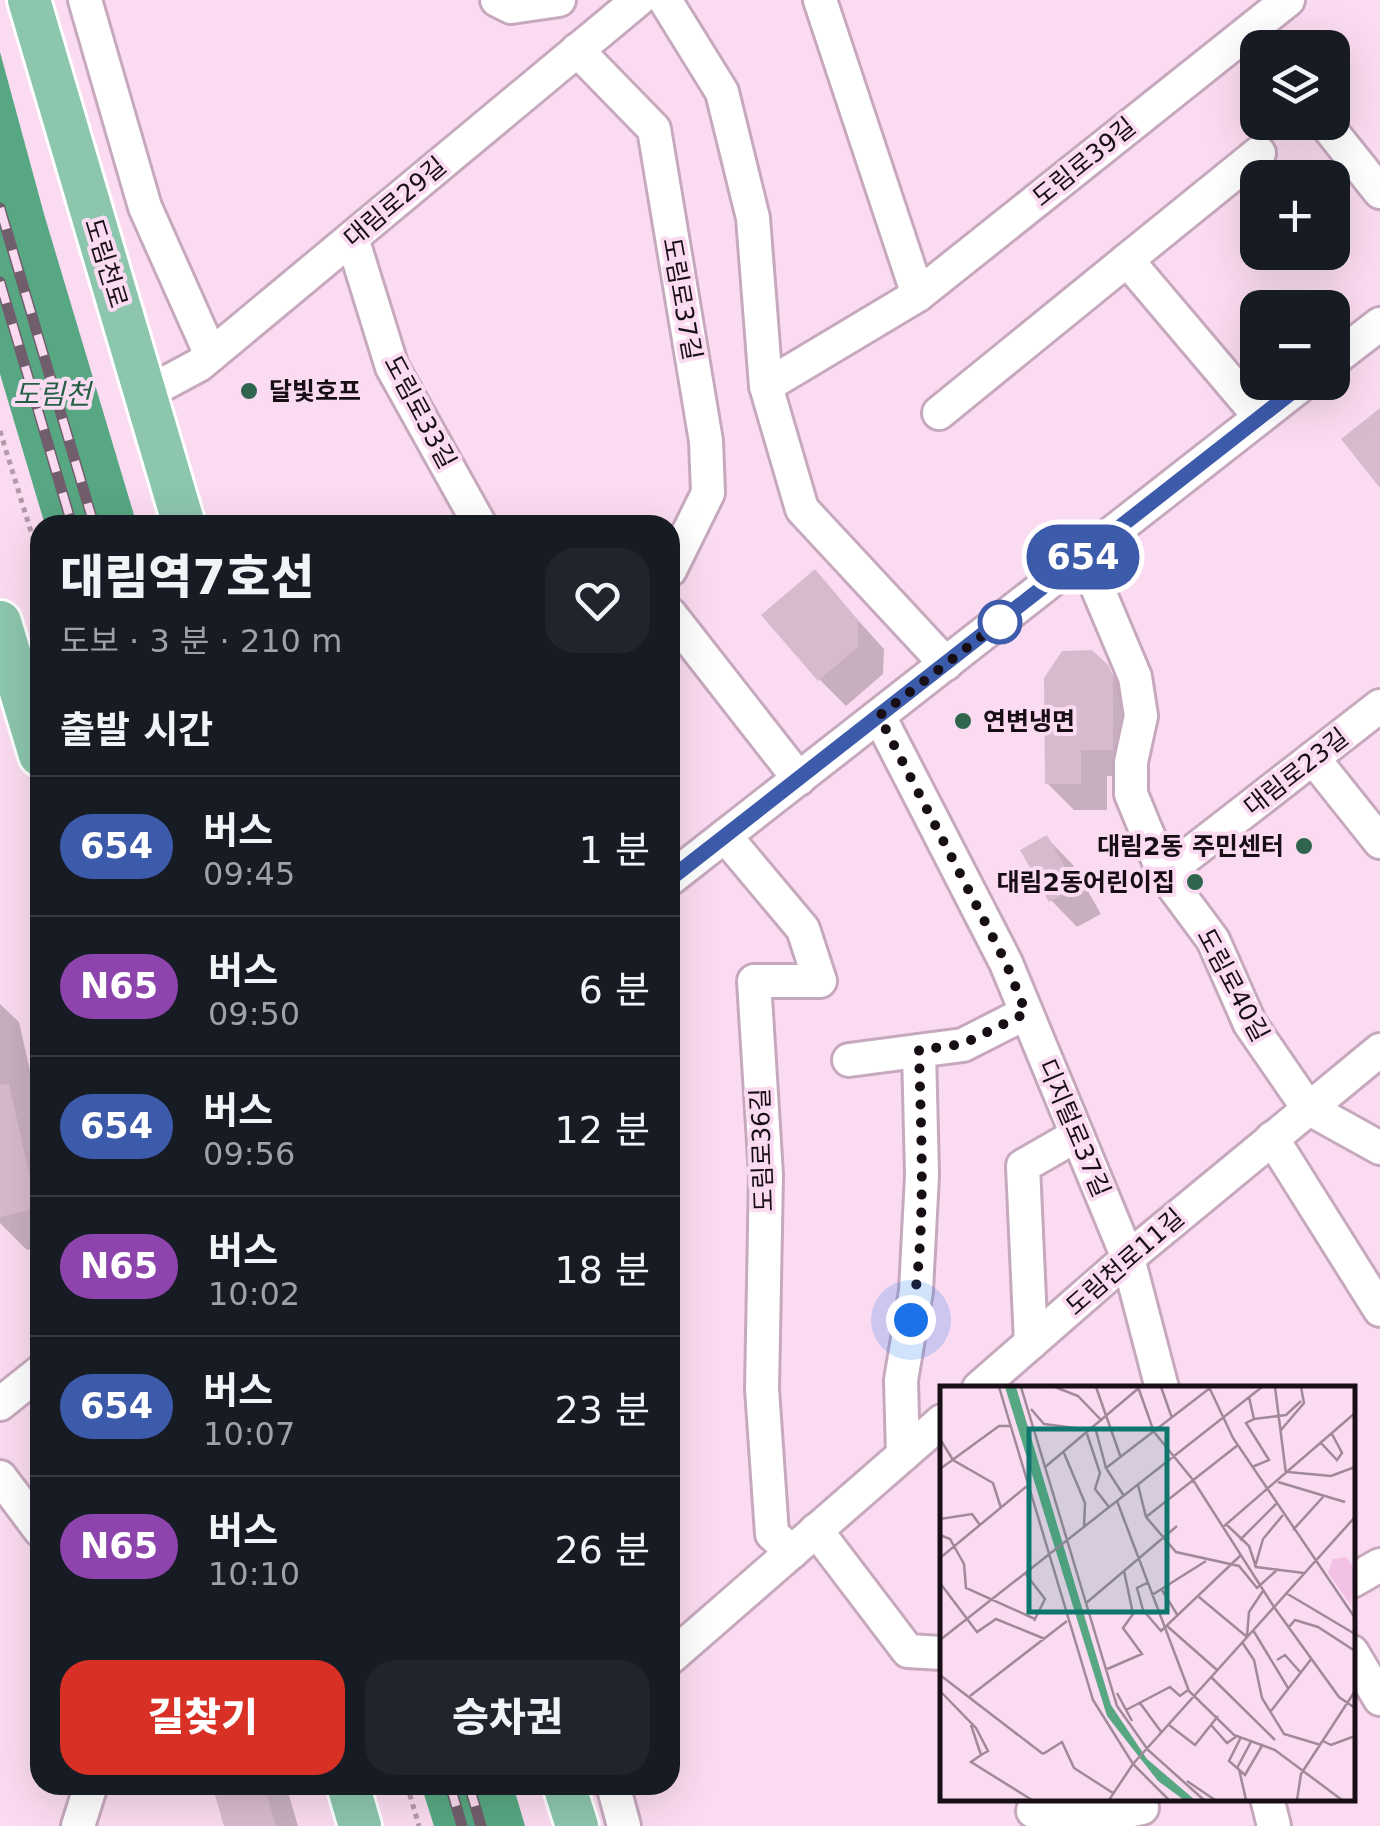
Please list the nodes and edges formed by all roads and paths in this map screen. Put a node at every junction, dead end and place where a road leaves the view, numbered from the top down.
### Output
1 (30, 0) edge
2 (85, 0) edge
3 (498, 0) edge
4 (559, 0) edge
5 (665, 0) edge
6 (820, 0) edge
7 (1288, 0) edge
8 (618, 5) edge
9 (1252, 26) edge
10 (578, 50) junction
11 (1338, 140) edge
12 (1260, 153) dead end
13 (1380, 192) edge
14 (352, 238) junction
15 (1128, 260) junction
16 (918, 295) junction
17 (1380, 324) edge
18 (1350, 347) edge
19 (211, 355) junction
20 (766, 386) junction
21 (145, 394) junction
22 (1282, 400) edge
23 (940, 413) dead end
24 (1260, 417) junction
25 (0, 431) edge
26 (181, 515) edge
27 (474, 515) edge
28 (30, 528) edge
29 (680, 550) edge
30 (1084, 556) junction
31 (0, 622) edge
32 (680, 627) edge
33 (946, 664) junction
34 (1380, 706) edge
35 (879, 716) junction
36 (30, 722) edge
37 (1314, 758) junction
38 (799, 778) junction
39 (724, 836) junction
40 (1380, 842) edge
41 (680, 871) edge
42 (1164, 874) junction
43 (1026, 1013) junction
44 (919, 1050) junction
45 (1380, 1050) edge
46 (849, 1060) dead end
47 (1308, 1108) junction
48 (1077, 1135) junction
49 (1272, 1138) junction
50 (1380, 1148) edge
51 (1128, 1258) junction
52 (1380, 1310) edge
53 (1032, 1343) junction
54 (30, 1380) edge
55 (981, 1386) edge
56 (1161, 1386) edge
57 (0, 1404) edge
58 (940, 1422) edge
59 (903, 1455) junction
60 (0, 1478) edge
61 (30, 1517) edge
62 (804, 1541) junction
63 (1380, 1565) edge
64 (1355, 1579) edge
65 (680, 1649) edge
66 (940, 1653) edge
67 (1355, 1657) edge
68 (1380, 1699) edge
69 (88, 1795) edge
70 (351, 1795) edge
71 (410, 1795) edge
72 (567, 1795) edge
73 (616, 1795) edge
74 (1268, 1801) edge
75 (1145, 1811) edge
76 (1033, 1812) edge
77 (78, 1826) edge
78 (360, 1826) edge
79 (419, 1826) edge
80 (577, 1826) edge
81 (624, 1826) edge
82 (1274, 1826) edge

1 - 21 main road, 도림천로
2 - 19 street
3 - 4 street
5 - 20 street
6 - 16 street
7 - 9 street, 도림로39길
8 - 10 street, 대림로29길
9 - 16 street, 도림로39길
10 - 14 street, 대림로29길
10 - 29 street, 도림로37길
11 - 13 street
12 - 15 street
14 - 19 street, 대림로29길
14 - 27 street, 도림로33길
15 - 23 street
15 - 24 street
16 - 20 street, 도림로39길
17 - 18 street
19 - 21 street, 대림로29길
20 - 33 street
21 - 26 main road, 도림천로
22 - 24 street
24 - 30 street
25 - 28 path
30 - 33 street
30 - 42 street, 도림로40길
31 - 36 main road
32 - 38 street
33 - 35 street
34 - 37 street, 대림로23길
35 - 38 street
35 - 43 street, 디지털로37길
37 - 40 street
37 - 42 street, 대림로23길
38 - 39 street
39 - 41 street
39 - 62 street, 도림로36길
42 - 47 street, 도림로40길
43 - 44 street
43 - 48 street, 디지털로37길
44 - 46 street
44 - 59 street
45 - 47 street, 도림천로11길
47 - 49 street, 도림천로11길
47 - 50 street, 도림로40길
48 - 51 street, 디지털로37길
48 - 53 street
49 - 51 street, 도림천로11길
49 - 52 street
51 - 53 street, 도림천로11길
51 - 56 street, 디지털로37길
53 - 55 street, 도림천로11길
54 - 57 street
58 - 59 street
59 - 62 street
60 - 61 street
62 - 65 street
62 - 66 street
63 - 64 street
67 - 68 street
69 - 77 street
70 - 78 main road
71 - 79 path
72 - 80 main road
73 - 81 street
74 - 82 street
75 - 76 street

